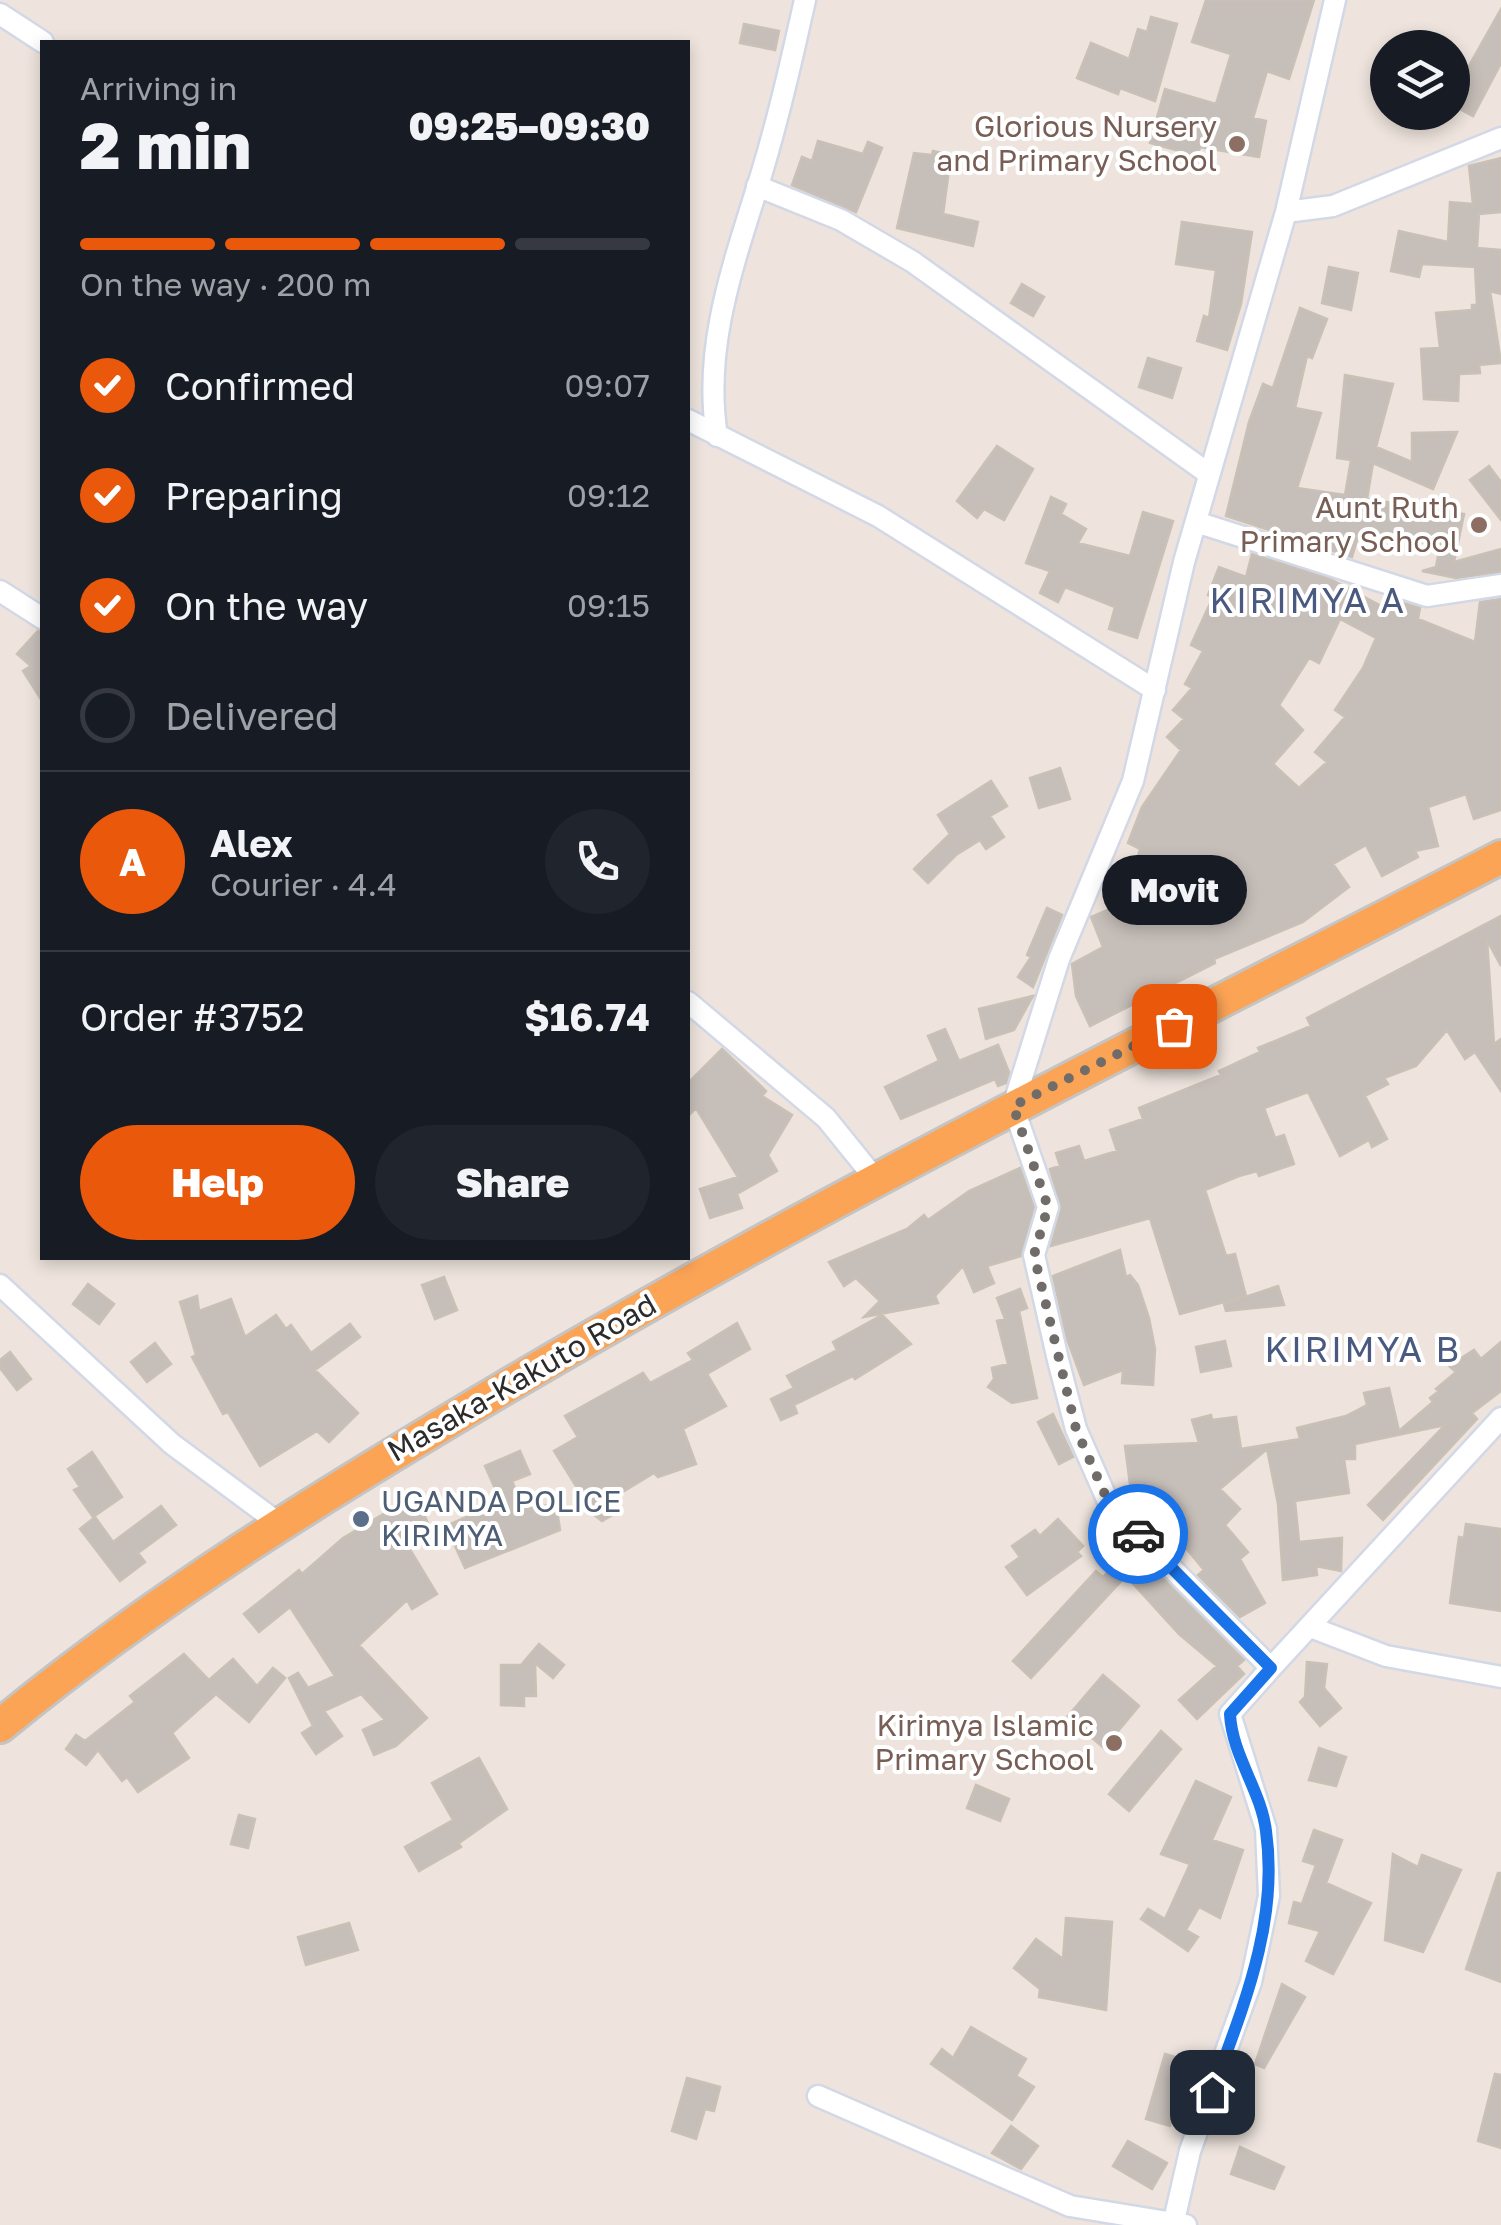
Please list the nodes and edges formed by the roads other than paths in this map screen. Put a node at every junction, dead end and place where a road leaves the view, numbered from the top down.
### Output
1 (805, 0) edge
2 (1335, 0) edge
3 (0, 14) edge
4 (40, 40) edge
5 (1501, 138) edge
6 (758, 186) junction
7 (1286, 212) junction
8 (690, 421) edge
9 (716, 436) junction
10 (1210, 474) junction
11 (1196, 522) junction
12 (1501, 585) edge
13 (0, 592) edge
14 (40, 617) edge
15 (1155, 690) junction
16 (1501, 857) edge
17 (690, 1004) edge
18 (1013, 1106) junction
19 (877, 1180) junction
20 (0, 1285) edge
21 (1501, 1418) edge
22 (277, 1522) junction
23 (1312, 1628) junction
24 (1271, 1668) junction
25 (1501, 1677) edge
26 (48, 1687) junction
27 (0, 1706) edge
28 (0, 1726) edge
29 (818, 2096) dead end
30 (1178, 2223) edge

1 - 6 street
2 - 7 street
3 - 4 street
5 - 7 street
6 - 9 street
6 - 10 street
7 - 10 street
8 - 9 street
9 - 15 street
10 - 11 street
11 - 12 street
11 - 15 street
13 - 14 street
15 - 18 street
16 - 18 highway, Masaka-Kakuto Road
17 - 19 street
18 - 19 highway, Masaka-Kakuto Road
18 - 24 street
19 - 22 highway, Masaka-Kakuto Road
20 - 22 street
21 - 23 street
22 - 26 highway, Masaka-Kakuto Road
23 - 24 street
23 - 25 street
24 - 30 street
26 - 27 street
26 - 28 highway, Masaka-Kakuto Road
29 - 30 street

